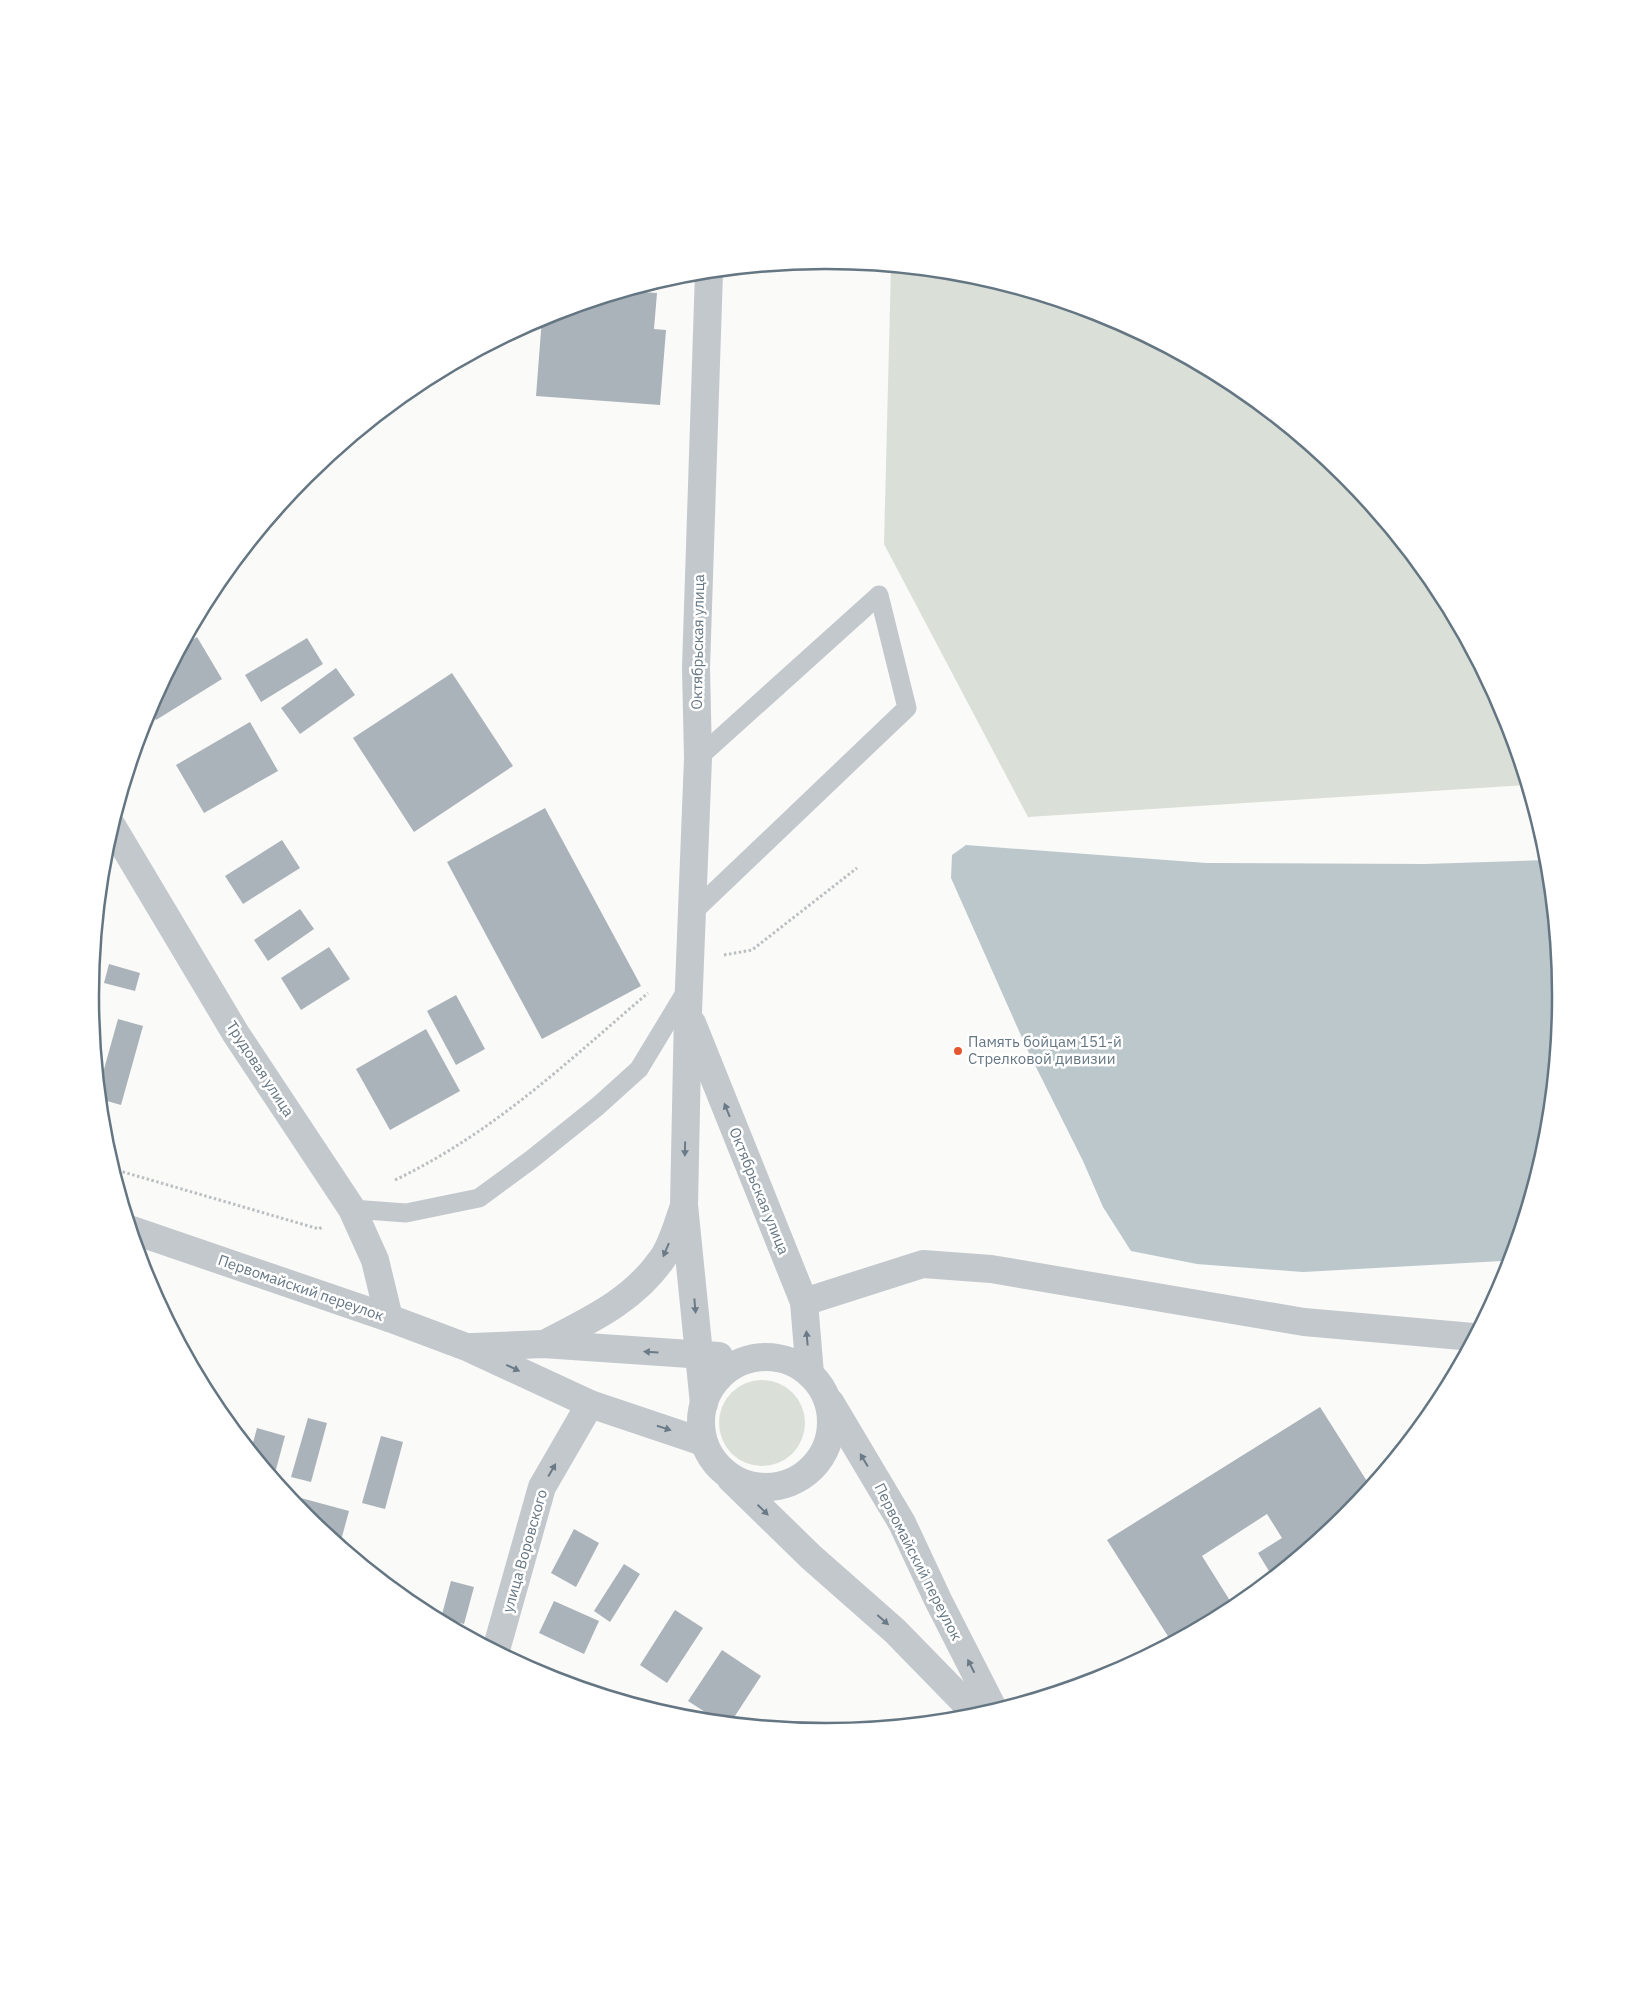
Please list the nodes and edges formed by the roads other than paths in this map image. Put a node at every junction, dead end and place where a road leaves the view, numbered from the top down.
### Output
1 (709, 279) edge
2 (698, 758) junction
3 (117, 835) edge
4 (692, 913) junction
5 (690, 973) junction
6 (688, 1012) junction
7 (684, 1205) junction
8 (352, 1209) junction
9 (138, 1232) edge
10 (804, 1302) junction
11 (389, 1318) junction
12 (1467, 1336) edge
13 (543, 1344) junction
14 (469, 1348) junction
15 (700, 1354) junction
16 (758, 1357) junction
17 (817, 1383) junction
18 (590, 1404) junction
19 (704, 1404) junction
20 (703, 1442) junction
21 (728, 1476) junction
22 (498, 1644) edge
23 (991, 1703) edge
24 (970, 1708) edge

1 - 2 street, Октябрьская улица
2 - 4 street, Октябрьская улица
2 - 4 lane
3 - 8 street, Трудовая улица
4 - 5 street, Октябрьская улица
5 - 6 street, Октябрьская улица
5 - 8 lane
6 -> 7 street, Октябрьская улица
10 -> 6 street, Октябрьская улица
7 -> 13 street, Октябрьская улица
7 -> 15 street, Октябрьская улица
8 - 11 street, Трудовая улица
9 - 11 street, Первомайский переулок
10 - 12 street
17 -> 10 street, Октябрьская улица
11 - 14 street, Первомайский переулок
13 - 14 street, Первомайский переулок
15 -> 13 street, Первомайский переулок
14 -> 18 street, Первомайский переулок
15 - 16 street, Первомайский переулок
15 - 19 street, Октябрьская улица
16 - 17 street
16 - 19 street
17 - 21 street
23 -> 17 street, Первомайский переулок
18 -> 20 street, Первомайский переулок
22 -> 18 street, улица Воровского
19 - 20 street
20 - 21 street
21 -> 24 street

